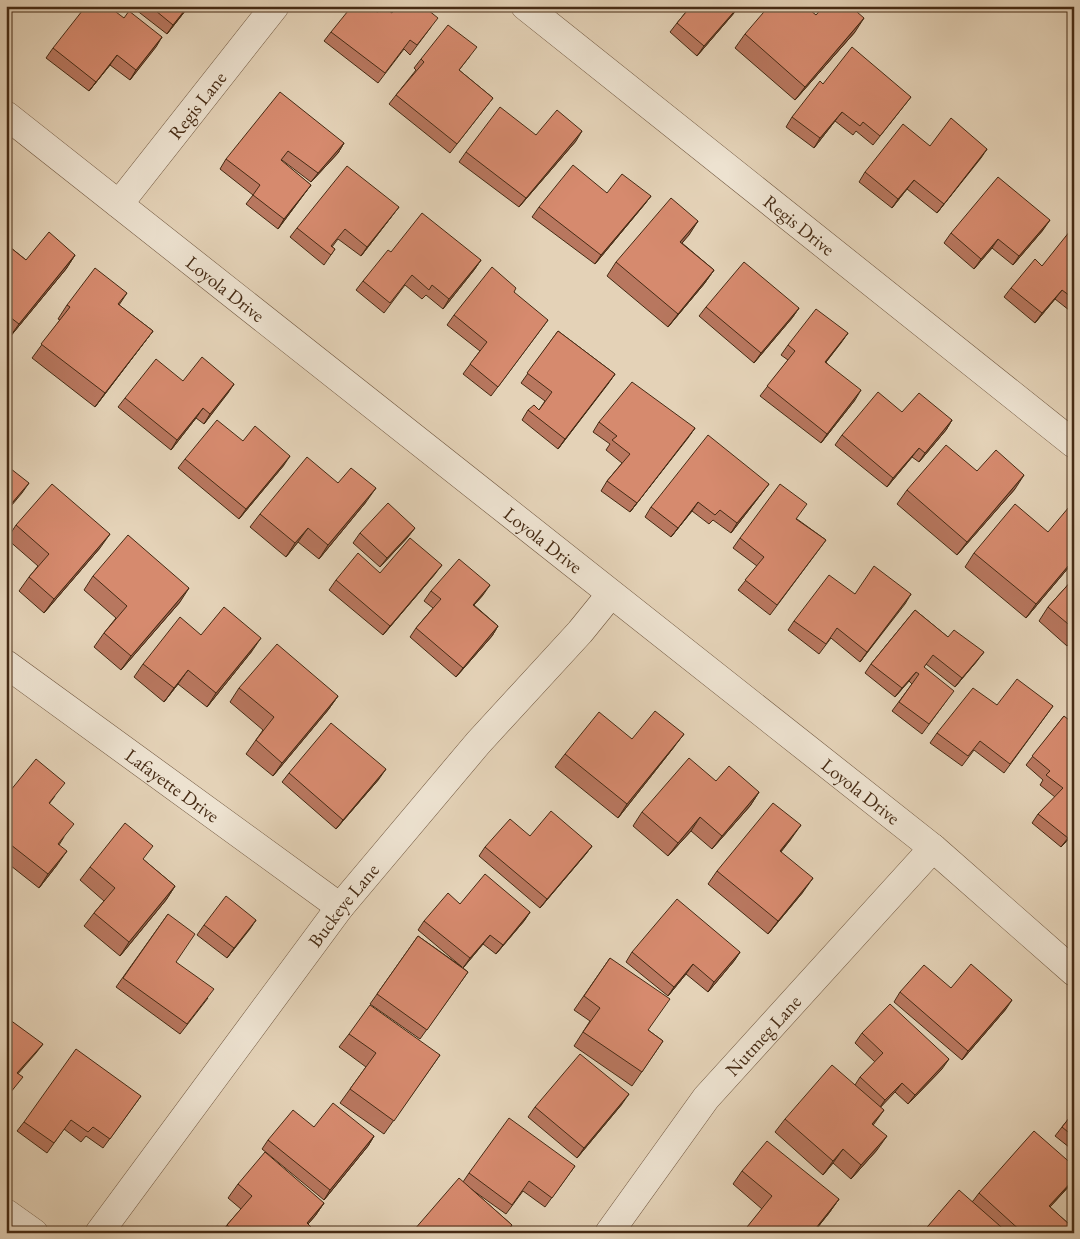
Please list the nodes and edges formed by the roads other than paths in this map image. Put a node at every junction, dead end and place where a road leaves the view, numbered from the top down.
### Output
1 (275, 6) edge
2 (525, 6) edge
3 (6, 115) edge
4 (119, 204) junction
5 (1074, 444) edge
6 (610, 595) junction
7 (6, 664) edge
8 (932, 848) junction
9 (340, 907) junction
10 (1074, 972) edge
11 (6, 1213) edge
12 (34, 1233) edge
13 (98, 1233) edge
14 (609, 1233) edge

1 - 4 street, Regis Lane
2 - 5 street, Regis Drive
3 - 4 street, Loyola Drive
4 - 6 street, Loyola Drive
6 - 8 street, Loyola Drive
6 - 9 street, Buckeye Lane
7 - 9 street, Lafayette Drive
8 - 10 street, Loyola Drive
8 - 14 street, Nutmeg Lane
9 - 13 street, Buckeye Lane
11 - 12 street

